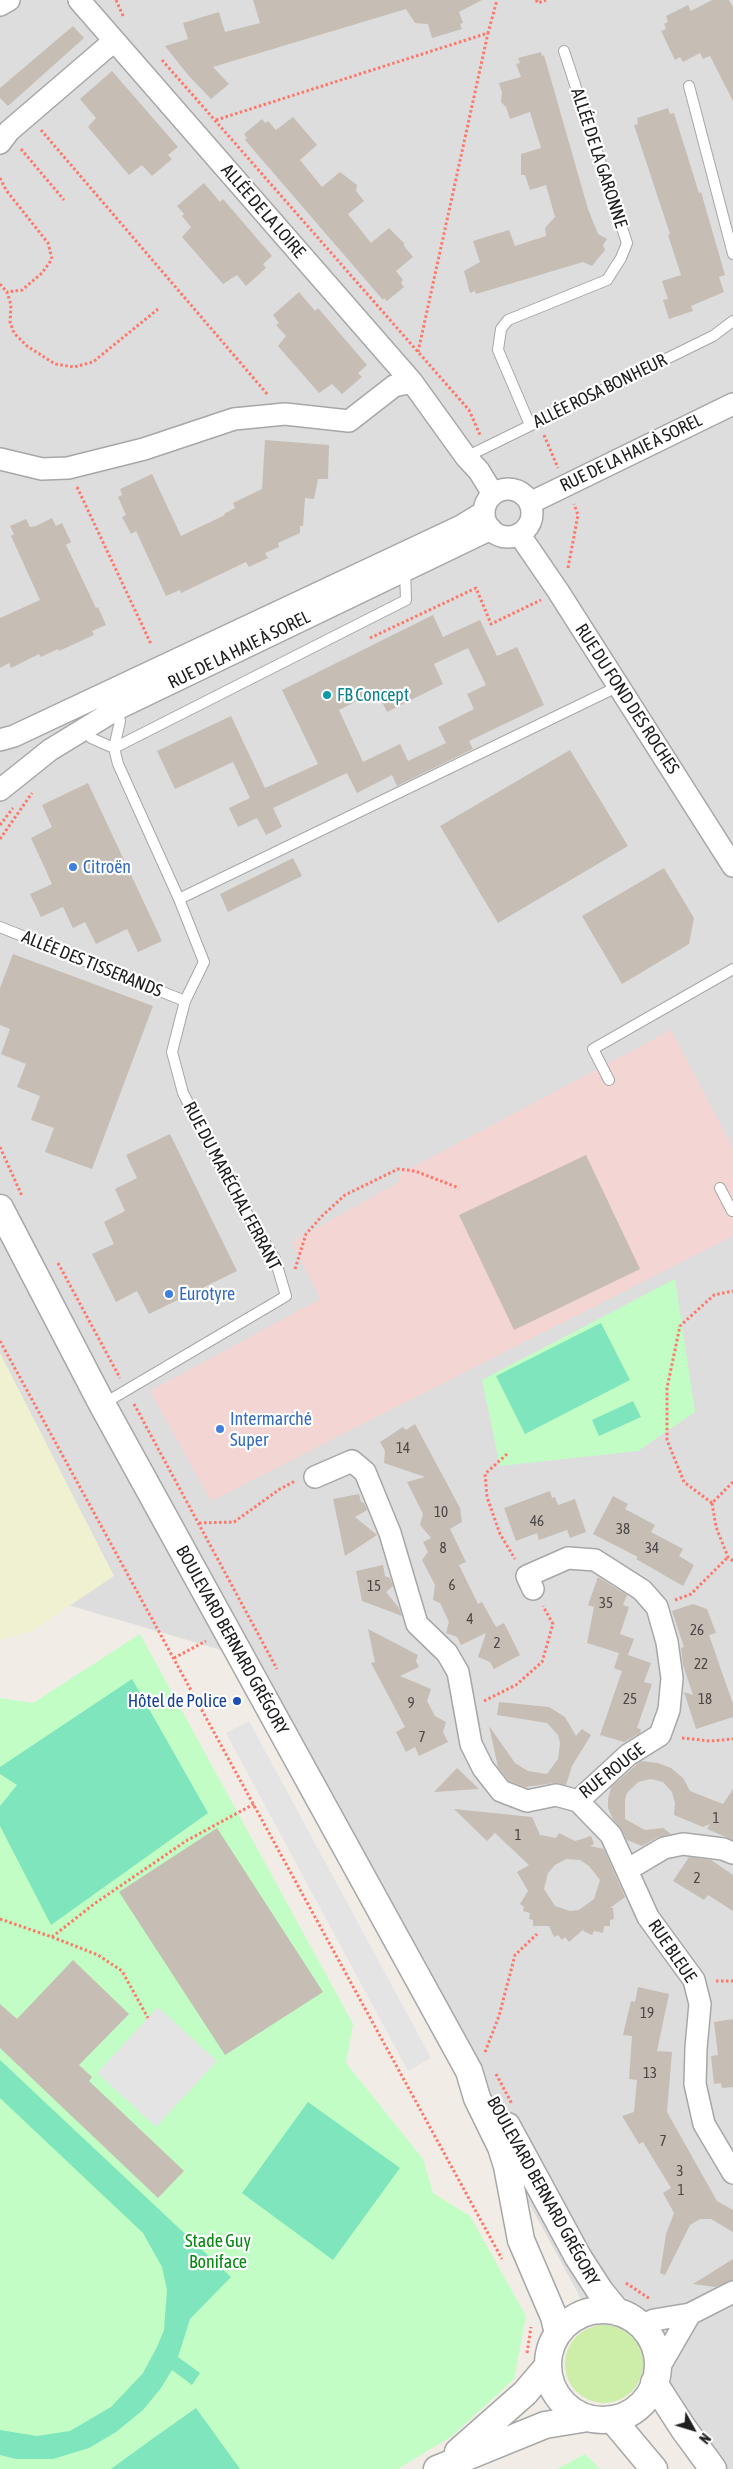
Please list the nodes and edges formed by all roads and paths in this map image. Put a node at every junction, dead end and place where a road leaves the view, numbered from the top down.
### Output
1 (9, 0) edge
2 (79, 0) edge
3 (116, 0) edge
4 (497, 0) edge
5 (536, 0) edge
6 (546, 0) edge
7 (0, 5) edge
8 (130, 24) dead end
9 (488, 33) junction
10 (114, 41) junction
11 (564, 51) dead end
12 (156, 53) dead end
13 (689, 86) dead end
14 (28, 115) junction
15 (216, 120) junction
16 (191, 128) junction
17 (6, 149) edge
18 (0, 178) edge
19 (64, 200) dead end
20 (733, 254) edge
21 (0, 284) edge
22 (7, 292) junction
23 (158, 309) dead end
24 (733, 322) edge
25 (418, 352) junction
26 (412, 382) junction
27 (733, 404) edge
28 (285, 414) junction
29 (530, 425) junction
30 (485, 448) junction
31 (466, 457) junction
32 (0, 459) edge
33 (68, 468) junction
34 (530, 503) junction
35 (489, 512) junction
36 (519, 534) junction
37 (405, 570) junction
38 (151, 644) dead end
39 (619, 686) junction
40 (117, 709) junction
41 (83, 728) junction
42 (0, 740) edge
43 (114, 748) junction
44 (36, 787) dead end
45 (0, 790) edge
46 (0, 839) edge
47 (733, 866) edge
48 (179, 899) junction
49 (0, 927) edge
50 (733, 969) edge
51 (185, 1001) junction
52 (610, 1080) dead end
53 (0, 1147) edge
54 (458, 1188) dead end
55 (720, 1188) dead end
56 (26, 1205) dead end
57 (0, 1208) edge
58 (732, 1211) edge
59 (57, 1262) dead end
60 (733, 1290) edge
61 (286, 1296) junction
62 (0, 1341) edge
63 (126, 1390) junction
64 (102, 1404) junction
65 (507, 1454) dead end
66 (307, 1478) joint
67 (733, 1482) edge
68 (712, 1503) junction
69 (199, 1523) junction
70 (728, 1557) junction
71 (733, 1561) edge
72 (530, 1582) junction
73 (657, 1607) junction
74 (278, 1670) dead end
75 (465, 1710) junction
76 (660, 1735) junction
77 (733, 1739) edge
78 (578, 1801) junction
79 (254, 1804) junction
80 (733, 1854) edge
81 (627, 1870) junction
82 (0, 1919) edge
83 (537, 1934) dead end
84 (52, 1937) junction
85 (148, 2018) dead end
86 (480, 2044) dead end
87 (484, 2063) junction
88 (517, 2111) dead end
89 (733, 2172) edge
90 (504, 2264) dead end
91 (622, 2280) dead end
92 (733, 2292) edge
93 (617, 2312) junction
94 (680, 2316) junction
95 (532, 2323) dead end
96 (642, 2326) junction
97 (558, 2333) junction
98 (537, 2360) junction
99 (656, 2377) junction
100 (600, 2419) junction
101 (440, 2467) edge
102 (654, 2469) edge
103 (713, 2469) edge

1 - 7 street
2 - 10 street, ALLÉE DE LA LOIRE
3 - 8 path
4 - 9 path
5 - 6 path
9 - 15 path
9 - 25 path
10 - 14 street
10 - 16 street, ALLÉE DE LA LOIRE
11 - 29 lane, ALLÉE DE LA GARONNE
12 - 15 path
13 - 20 lane
14 - 17 street
14 - 28 path
15 - 16 path
15 - 25 path
16 - 26 street, ALLÉE DE LA LOIRE
17 - 19 path
18 - 22 path
21 - 22 path
22 - 23 path
24 - 29 lane, ALLÉE ROSA BONHEUR
25 - 26 path
25 - 30 path
26 - 28 street
26 - 31 street, ALLÉE DE LA LOIRE
27 - 34 street, RUE DE LA HAIE À SOREL
28 - 33 street
29 - 30 lane, ALLÉE ROSA BONHEUR
30 - 31 lane, ALLÉE ROSA BONHEUR
31 - 35 street, ALLÉE DE LA LOIRE
32 - 33 street
33 - 38 path
34 - 35 street
34 - 36 street
35 - 36 street
35 - 37 street, RUE DE LA HAIE À SOREL
35 - 42 street, RUE DE LA HAIE À SOREL
36 - 39 street, RUE DU FOND DES ROCHES
37 - 40 street, RUE DE LA HAIE À SOREL
37 - 43 lane
39 - 47 street, RUE DU FOND DES ROCHES
39 - 48 lane
40 - 41 street, RUE DE LA HAIE À SOREL
40 - 43 lane
41 - 43 lane
41 - 45 street, RUE DE LA HAIE À SOREL
43 - 48 lane, RUE DU MARÉCHAL FERRANT
44 - 46 path
48 - 51 lane, RUE DU MARÉCHAL FERRANT
49 - 51 lane, ALLÉE DES TISSERANDS
50 - 52 lane
51 - 61 lane, RUE DU MARÉCHAL FERRANT
53 - 56 path
54 - 61 path
55 - 58 lane
57 - 64 street, BOULEVARD BERNARD GRÉGORY
59 - 63 path
60 - 68 path
61 - 63 lane
62 - 79 path
63 - 64 lane
63 - 69 path
64 - 87 street, BOULEVARD BERNARD GRÉGORY
65 - 72 path
66 - 69 path
66 - 75 street, RUE ROUGE
67 - 68 path
68 - 70 path
69 - 74 path
70 - 71 path
70 - 73 path
72 - 73 street, RUE ROUGE
72 - 75 path
73 - 76 street, RUE ROUGE
75 - 78 street, RUE ROUGE
76 - 77 path
76 - 78 street, RUE ROUGE
78 - 81 street, RUE BLEUE
79 - 84 path
79 - 90 path
80 - 81 street
81 - 89 street, RUE BLEUE
82 - 84 path
83 - 87 path
84 - 85 path
86 - 87 path
87 - 88 path
87 - 93 street, BOULEVARD BERNARD GRÉGORY
87 - 97 street, BOULEVARD BERNARD GRÉGORY
91 - 94 path
92 - 94 street
93 - 96 street
93 - 97 street
94 - 96 street
94 - 99 street
95 - 98 path
96 - 99 street
97 - 98 street
98 - 100 street
98 - 101 street
99 - 100 street
99 - 103 street
100 - 101 street
100 - 102 street

